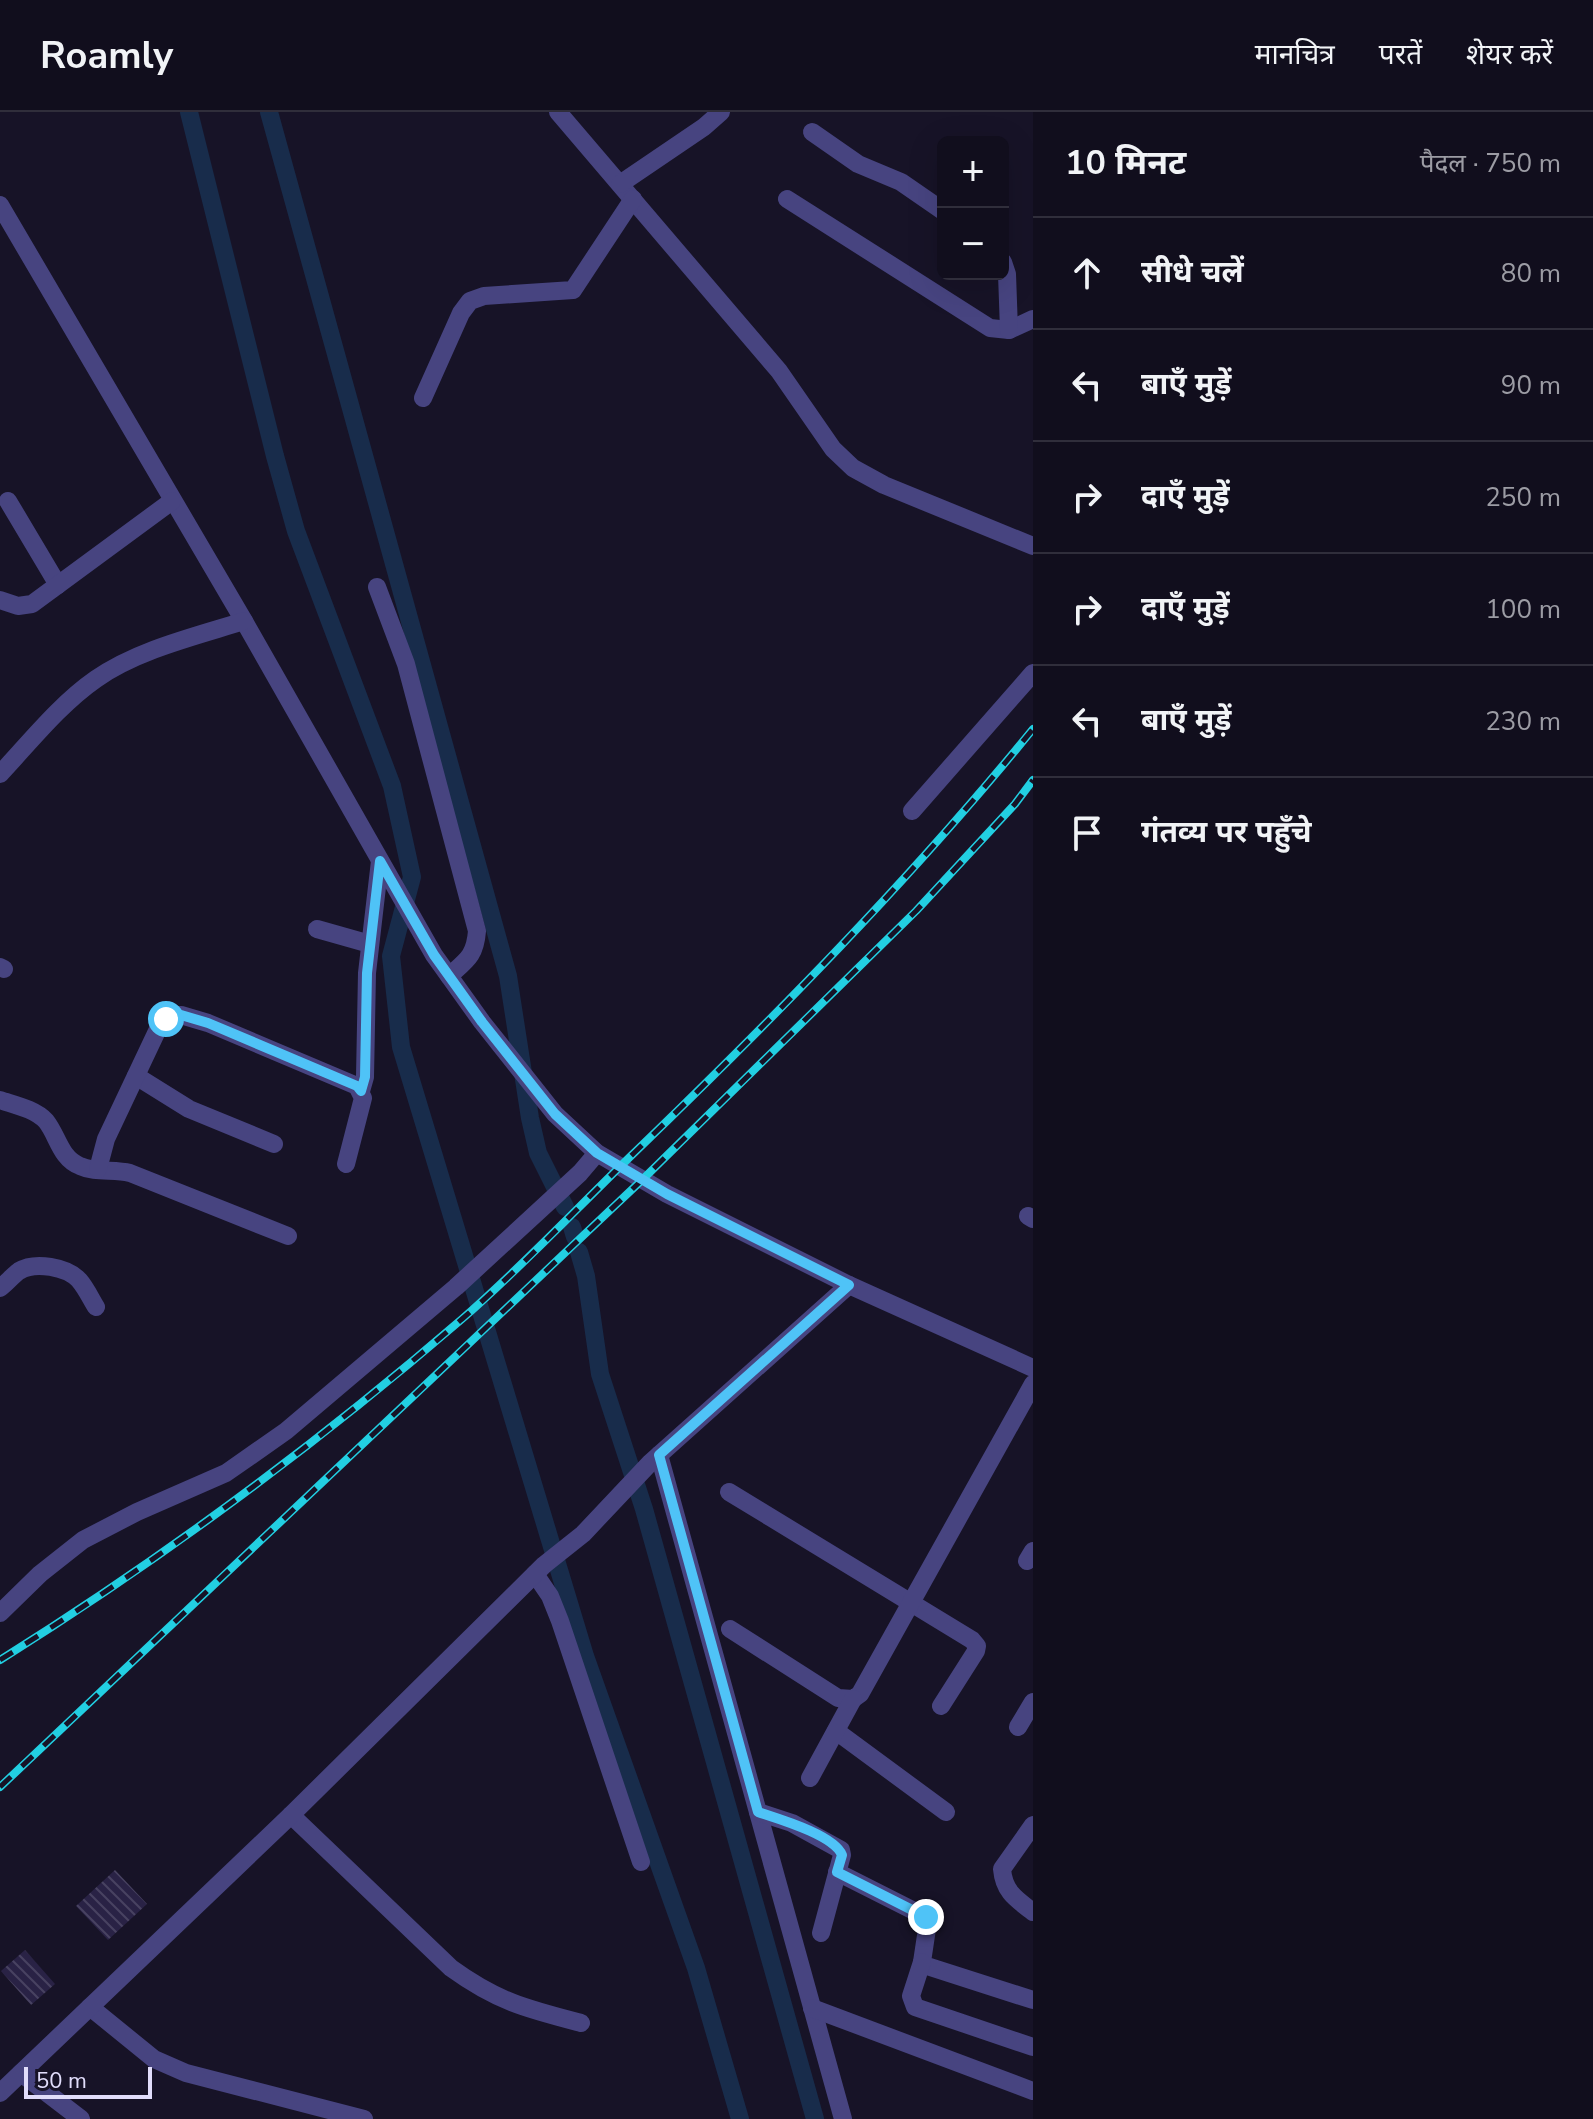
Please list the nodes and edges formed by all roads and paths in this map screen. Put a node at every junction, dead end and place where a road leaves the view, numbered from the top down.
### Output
1 (558, 112) edge
2 (721, 112) edge
3 (812, 132) dead end
4 (620, 184) junction
5 (633, 199) junction
6 (787, 199) dead end
7 (0, 205) edge
8 (939, 208) edge
9 (1007, 280) edge
10 (1033, 319) edge
11 (1009, 330) junction
12 (423, 398) dead end
13 (8, 501) dead end
14 (172, 501) junction
15 (1033, 546) edge
16 (58, 585) junction
17 (377, 587) dead end
18 (0, 600) edge
19 (244, 621) junction
20 (1033, 673) edge
21 (0, 774) edge
22 (912, 811) dead end
23 (384, 868) junction
24 (317, 929) dead end
25 (370, 944) junction
26 (449, 976) junction
27 (136, 1076) junction
28 (361, 1091) junction
29 (0, 1100) edge
30 (274, 1144) dead end
31 (597, 1153) junction
32 (346, 1164) dead end
33 (98, 1169) junction
34 (288, 1236) dead end
35 (849, 1285) junction
36 (0, 1288) edge
37 (96, 1307) dead end
38 (1033, 1368) edge
39 (1033, 1384) edge
40 (655, 1459) junction
41 (729, 1492) dead end
42 (539, 1570) junction
43 (912, 1602) junction
44 (0, 1613) edge
45 (730, 1629) dead end
46 (853, 1699) junction
47 (1033, 1702) edge
48 (941, 1706) dead end
49 (1018, 1727) dead end
50 (836, 1731) junction
51 (810, 1778) dead end
52 (758, 1812) junction
53 (946, 1812) dead end
54 (291, 1815) junction
55 (1033, 1825) edge
56 (641, 1862) dead end
57 (837, 1872) junction
58 (1033, 1912) edge
59 (821, 1933) dead end
60 (922, 1962) junction
61 (1033, 2000) edge
62 (90, 2007) junction
63 (812, 2008) junction
64 (581, 2023) dead end
65 (1033, 2047) edge
66 (21, 2073) junction
67 (1033, 2091) edge
68 (0, 2093) edge
69 (81, 2119) edge
70 (364, 2119) edge
71 (843, 2119) edge

1 - 4 street
2 - 4 street
3 - 8 street
4 - 5 street
5 - 12 street
5 - 15 street
6 - 11 street
7 - 14 street
9 - 11 street
10 - 11 street
13 - 16 street
14 - 16 street
14 - 19 street
16 - 18 street
17 - 26 street
19 - 21 street
19 - 23 street
20 - 22 street
23 - 25 street
23 - 26 street
24 - 25 street
25 - 28 street
26 - 31 street
27 - 28 street
27 - 30 street
27 - 33 street
28 - 32 street
29 - 33 street
31 - 35 street
31 - 44 street
33 - 34 street
35 - 38 street
35 - 40 street
36 - 37 street
39 - 43 street
40 - 42 street
40 - 52 street
41 - 43 street
42 - 54 street
42 - 56 street
43 - 46 street
43 - 48 street
45 - 46 street
46 - 50 street
47 - 49 street
50 - 51 street
50 - 53 street
52 - 57 street
52 - 63 street
54 - 62 street
54 - 64 street
55 - 58 street
57 - 59 street
57 - 60 street
60 - 61 street
60 - 65 street
62 - 66 street
62 - 70 street
63 - 67 street
63 - 71 street
66 - 68 street
66 - 69 street

